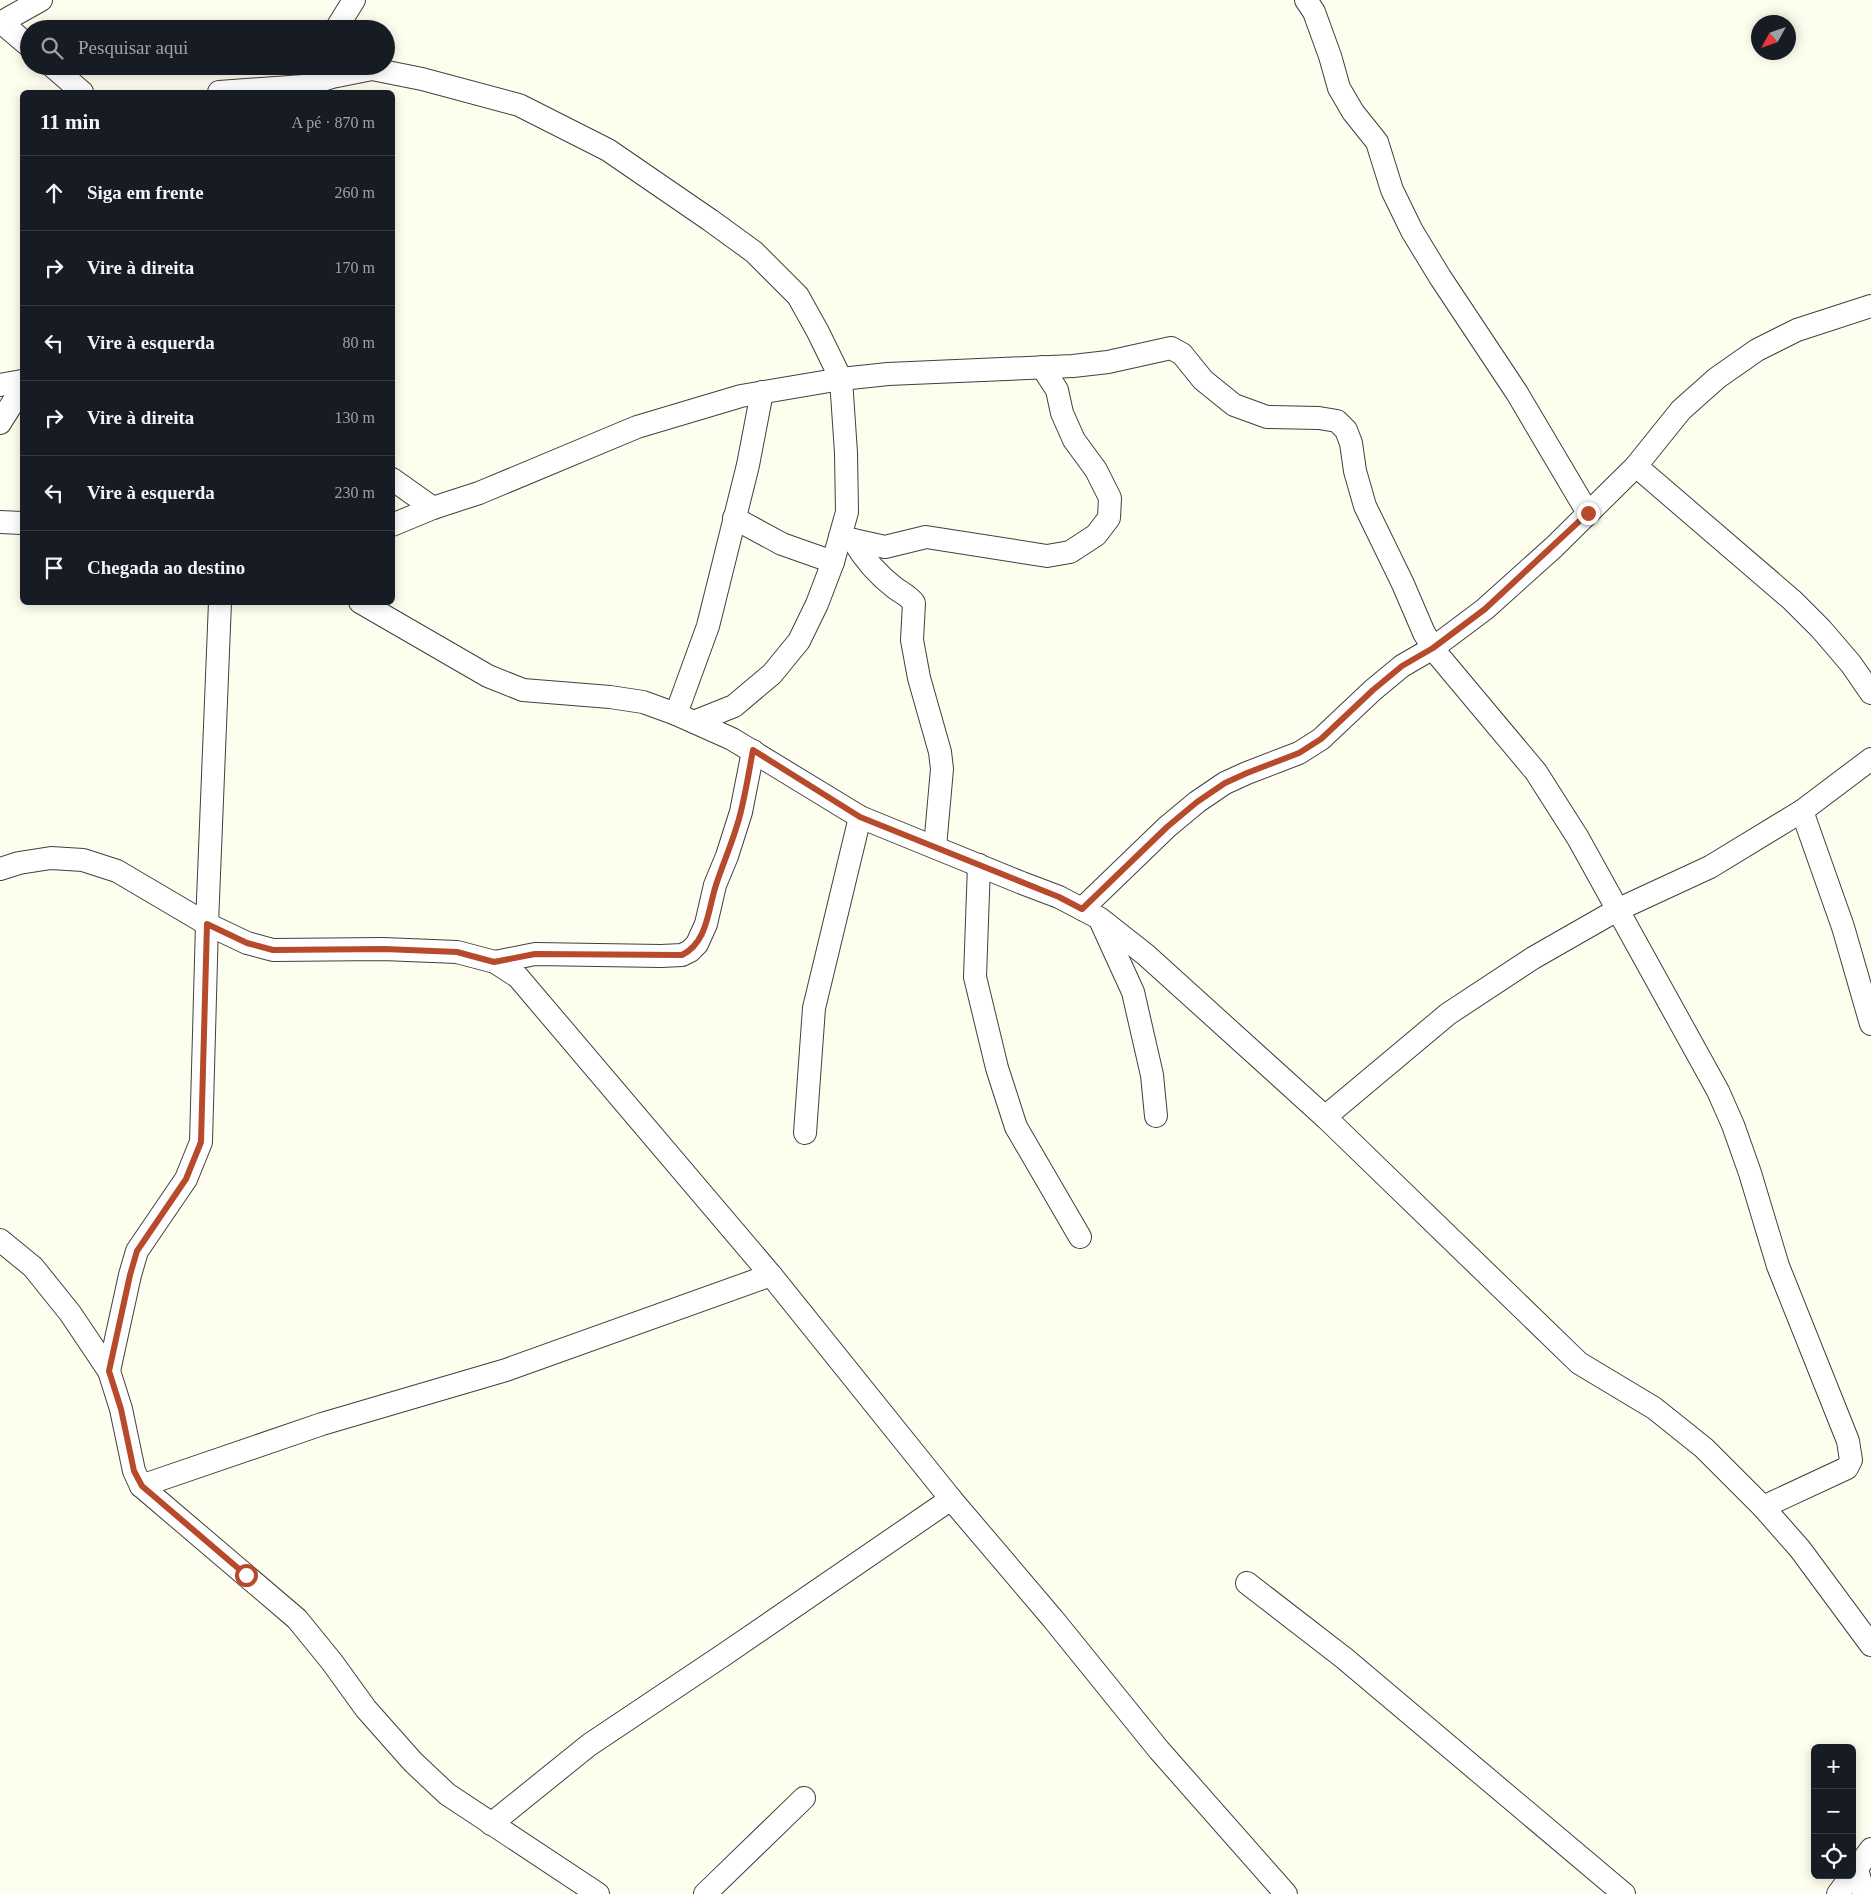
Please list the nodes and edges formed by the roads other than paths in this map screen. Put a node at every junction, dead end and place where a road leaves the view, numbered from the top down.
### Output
1 (41, 0) edge
2 (354, 0) edge
3 (1306, 0) edge
4 (342, 20) edge
5 (0, 23) edge
6 (20, 39) edge
7 (395, 74) edge
8 (62, 75) edge
9 (349, 75) edge
10 (311, 85) edge
11 (80, 90) edge
12 (246, 90) edge
13 (1871, 306) edge
14 (1072, 366) junction
15 (1042, 367) junction
16 (841, 380) junction
17 (20, 381) edge
18 (0, 385) edge
19 (1057, 390) junction
20 (20, 391) edge
21 (762, 392) junction
22 (0, 423) edge
23 (1636, 466) junction
24 (395, 481) edge
25 (433, 508) junction
26 (1588, 513) junction
27 (734, 518) junction
28 (0, 522) edge
29 (20, 523) edge
30 (395, 524) edge
31 (847, 539) junction
32 (833, 562) junction
33 (220, 605) edge
34 (365, 605) edge
35 (1433, 648) junction
36 (1871, 693) edge
37 (734, 706) junction
38 (685, 718) junction
39 (732, 739) junction
40 (753, 750) junction
41 (1871, 759) edge
42 (1802, 811) junction
43 (860, 817) junction
44 (935, 847) junction
45 (979, 865) junction
46 (0, 869) edge
47 (1617, 910) junction
48 (1090, 914) junction
49 (207, 924) junction
50 (494, 962) junction
51 (1871, 1024) edge
52 (1156, 1116) dead end
53 (1325, 1117) junction
54 (805, 1133) dead end
55 (1080, 1237) dead end
56 (0, 1240) edge
57 (771, 1275) junction
58 (109, 1371) junction
59 (142, 1486) junction
60 (951, 1499) junction
61 (1763, 1507) junction
62 (1246, 1583) dead end
63 (1871, 1645) edge
64 (804, 1798) dead end
65 (491, 1824) junction
66 (1871, 1849) edge
67 (1857, 1869) junction
68 (598, 1894) edge
69 (705, 1894) edge
70 (1286, 1894) edge
71 (1624, 1894) edge
72 (1838, 1894) edge
73 (1864, 1894) edge

1 - 5 street
2 - 4 street
3 - 26 street
5 - 6 street
7 - 16 street
8 - 11 street
9 - 10 street
10 - 12 street
13 - 23 street
14 - 15 street
14 - 19 street
14 - 35 street
15 - 16 street
15 - 19 street
16 - 21 street
16 - 31 street
17 - 18 street
19 - 31 street
20 - 22 street
21 - 25 street
21 - 27 street
23 - 26 street
23 - 36 street
24 - 25 street
25 - 30 street
26 - 35 street
27 - 32 street
27 - 38 street
28 - 29 street
31 - 32 street
31 - 44 street
32 - 37 street
33 - 49 street
34 - 38 street
35 - 47 street
35 - 48 street
37 - 38 street
37 - 39 street
38 - 39 street
39 - 40 street
40 - 43 street
40 - 50 street
41 - 42 street
42 - 47 street
42 - 51 street
43 - 44 street
43 - 54 street
44 - 45 street
45 - 48 street
45 - 55 street
46 - 49 street
47 - 53 street
47 - 61 street
48 - 52 street
48 - 53 street
49 - 50 street
49 - 58 street
50 - 57 street
53 - 61 street
56 - 58 street
57 - 59 street
57 - 60 street
58 - 59 street
59 - 65 street
60 - 65 street
60 - 70 street
61 - 63 street
62 - 71 street
64 - 69 street
65 - 68 street
66 - 67 street
67 - 72 street
67 - 73 street

